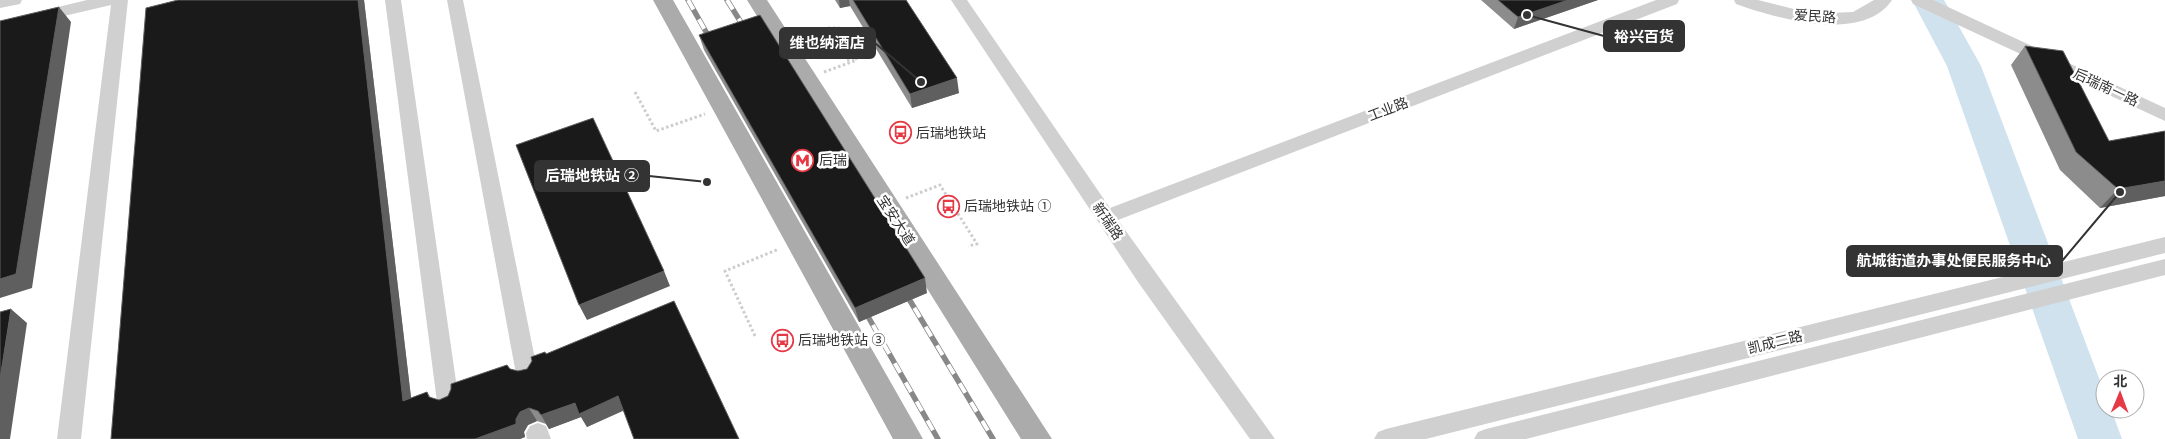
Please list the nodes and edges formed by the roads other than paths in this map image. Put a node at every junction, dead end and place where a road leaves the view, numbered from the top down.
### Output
1 (14, 0) edge
2 (108, 0) edge
3 (120, 0) edge
4 (394, 0) edge
5 (455, 0) edge
6 (663, 0) edge
7 (757, 0) edge
8 (959, 0) edge
9 (1671, 0) edge
10 (1742, 0) edge
11 (1884, 0) edge
12 (1919, 0) edge
13 (0, 3) edge
14 (0, 26) edge
15 (2165, 115) edge
16 (1106, 217) junction
17 (2165, 246) edge
18 (2165, 267) edge
19 (2006, 296) junction
20 (527, 374) edge
21 (448, 402) edge
22 (906, 436) edge
23 (69, 439) edge
24 (1037, 439) edge
25 (1263, 439) edge
26 (1386, 439) edge
27 (1486, 439) edge

1 - 13 street
2 - 14 street
3 - 23 street
4 - 21 street
5 - 20 street
6 - 22 main road
7 - 24 main road, 宝安大道
8 - 16 street, 新瑞路
9 - 16 street, 工业路
10 - 11 street, 爱民路
12 - 15 street, 后瑞南一路
16 - 25 street, 新瑞路
17 - 19 street, 凯成二路
18 - 19 street, 凯成二路
19 - 26 street, 凯成二路
19 - 27 street, 凯成二路

